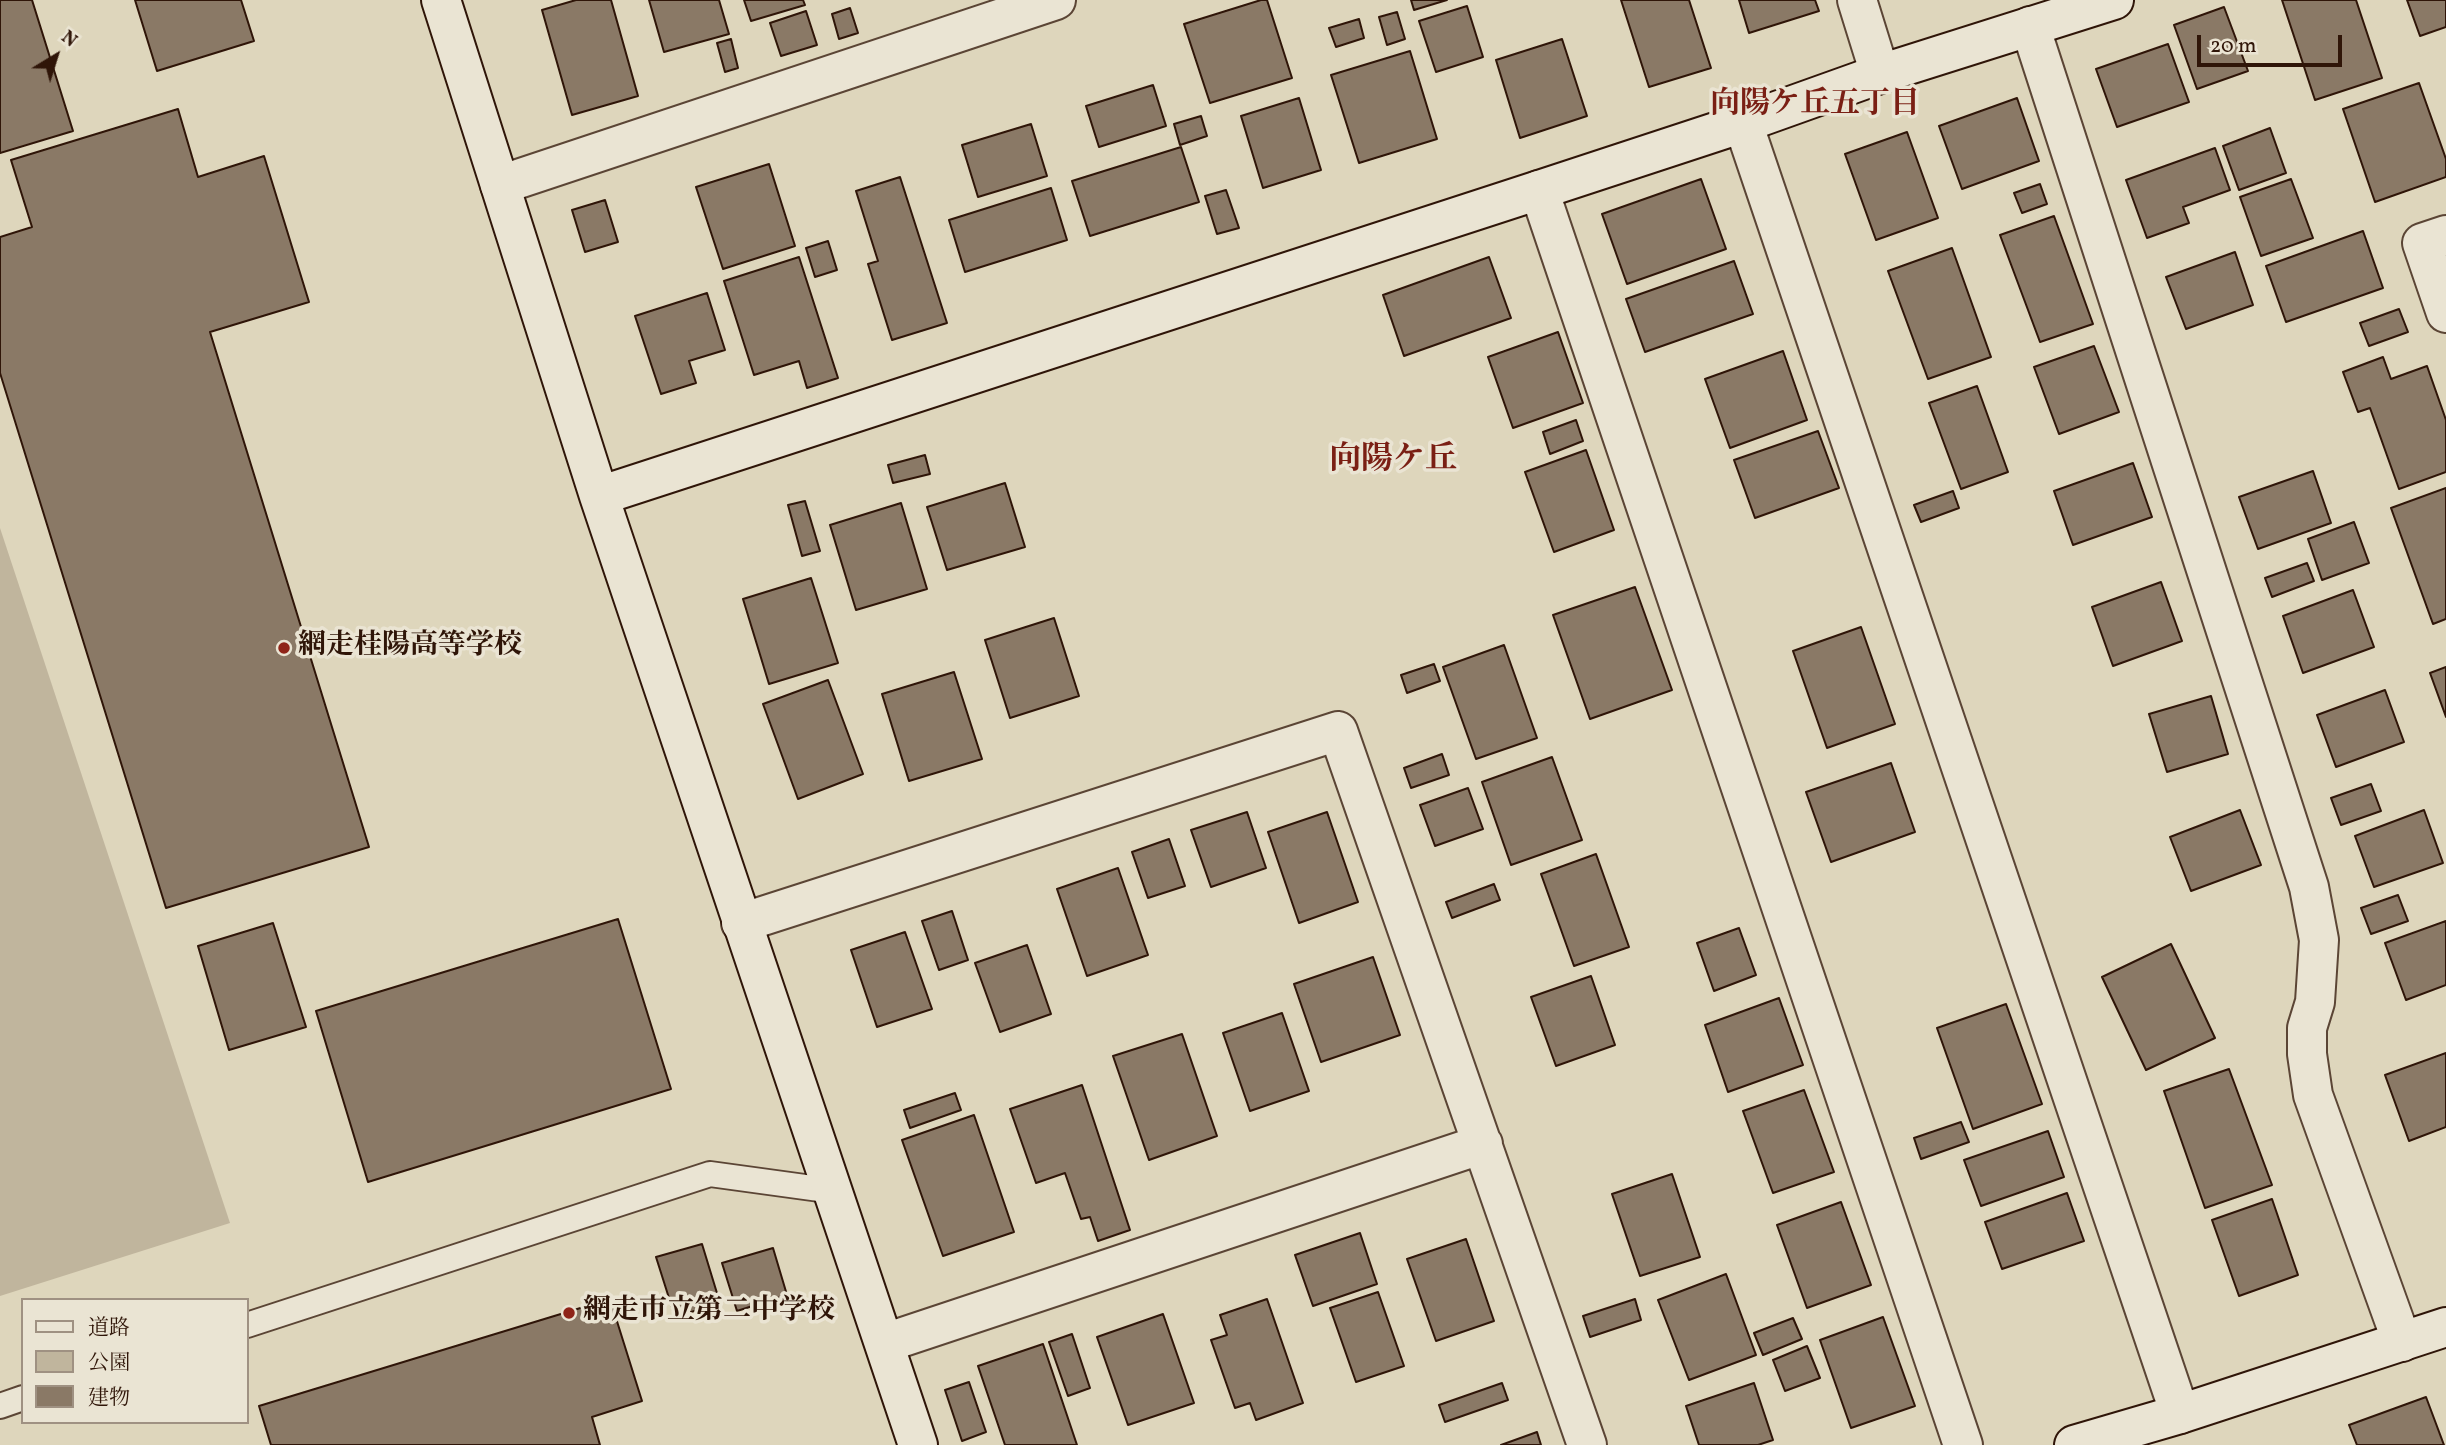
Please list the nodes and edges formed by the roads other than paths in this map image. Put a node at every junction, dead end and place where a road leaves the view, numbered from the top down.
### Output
1 (441, 0) edge
2 (1056, 0) edge
3 (1857, 0) edge
4 (2114, 0) edge
5 (2030, 26) junction
6 (1880, 74) junction
7 (1743, 123) junction
8 (500, 185) junction
9 (1539, 190) junction
10 (2446, 235) edge
11 (2446, 313) edge
12 (599, 496) junction
13 (741, 923) junction
14 (1483, 1144) junction
15 (834, 1191) junction
16 (248, 1325) edge
17 (2446, 1327) edge
18 (2402, 1342) junction
19 (885, 1343) junction
20 (21, 1399) edge
21 (0, 1406) edge
22 (2180, 1414) junction
23 (918, 1445) edge
24 (1587, 1445) edge
25 (1963, 1445) edge
26 (2074, 1445) edge

1 - 8 street
2 - 8 street
3 - 6 street
4 - 5 street
5 - 6 street
5 - 18 street
6 - 7 street
7 - 9 street
7 - 22 street
8 - 12 street
9 - 12 street
9 - 25 street
10 - 11 street
12 - 13 street
13 - 14 street
13 - 15 street
14 - 19 street
14 - 24 street
15 - 16 lane
15 - 19 street
17 - 18 street
18 - 22 street
19 - 23 street
20 - 21 lane
22 - 26 street

